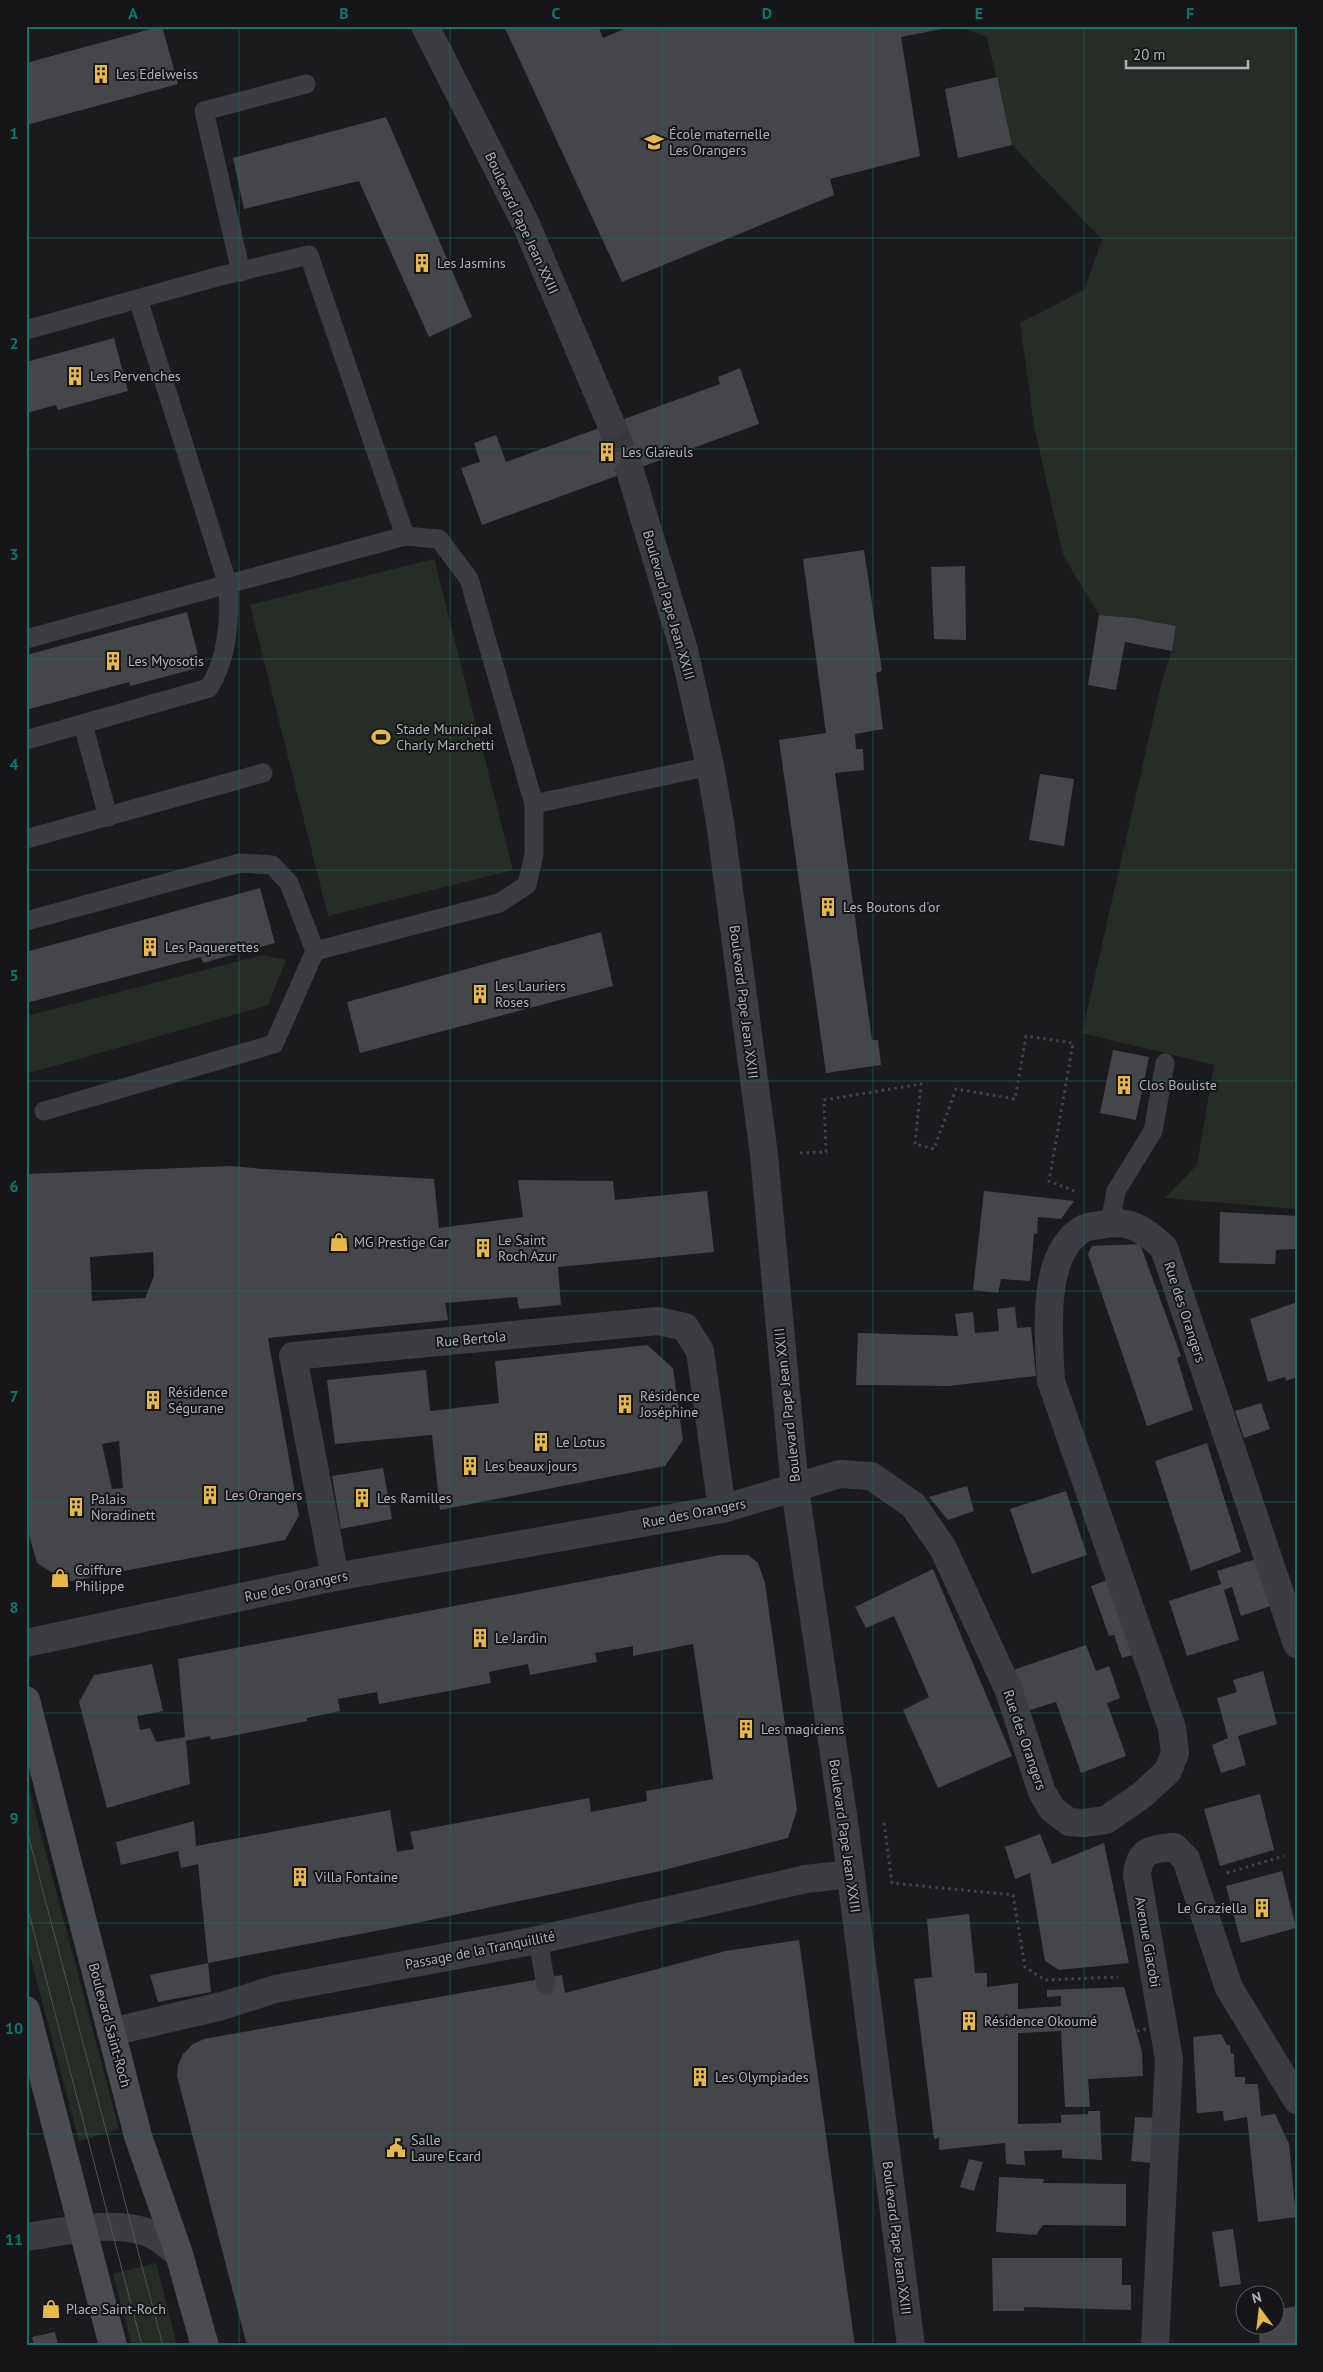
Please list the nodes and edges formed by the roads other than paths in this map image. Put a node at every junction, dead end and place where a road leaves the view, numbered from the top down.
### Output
1 (425, 26) edge
2 (306, 84) dead end
3 (241, 272) junction
4 (138, 299) junction
5 (26, 330) edge
6 (611, 424) tunnel mouth
7 (630, 471) tunnel mouth
8 (404, 536) junction
9 (228, 585) junction
10 (26, 639) edge
11 (83, 724) junction
12 (26, 740) edge
13 (710, 766) junction
14 (263, 773) dead end
15 (534, 804) junction
16 (108, 816) junction
17 (26, 839) edge
18 (26, 920) edge
19 (315, 951) junction
20 (1165, 1063) dead end
21 (44, 1110) dead end
22 (1110, 1223) junction
23 (795, 1489) junction
24 (722, 1509) junction
25 (336, 1577) junction
26 (26, 1643) edge
27 (1297, 1644) edge
28 (26, 1700) edge
29 (851, 1874) junction
30 (538, 1940) junction
31 (546, 1985) dead end
32 (26, 2010) edge
33 (111, 2032) junction
34 (1297, 2100) edge
35 (84, 2229) junction
36 (26, 2238) edge
37 (180, 2254) junction
38 (113, 2346) edge
39 (205, 2346) edge
40 (911, 2346) edge
41 (1156, 2346) edge

1 - 6 street, Boulevard Pape Jean XXIII
2 - 3 lane
3 - 4 lane
3 - 8 lane
4 - 5 lane
4 - 9 lane
7 - 13 street, Boulevard Pape Jean XXIII
8 - 9 lane
8 - 15 lane
9 - 10 lane
9 - 11 lane
11 - 12 lane
11 - 16 lane
13 - 15 lane
13 - 23 street, Boulevard Pape Jean XXIII
14 - 16 lane
15 - 19 lane
16 - 17 lane
18 - 19 lane
19 - 21 lane
20 - 22 lane
22 - 23 street, Rue des Orangers
22 - 27 street, Rue des Orangers
23 - 24 street, Rue des Orangers
23 - 29 street, Boulevard Pape Jean XXIII
24 - 25 street, Rue des Orangers
24 - 25 street, Rue Bertola
25 - 26 street, Rue des Orangers
28 - 33 main road, Boulevard Saint-Roch
29 - 30 street, Passage de la Tranquillité
29 - 40 street, Boulevard Pape Jean XXIII
30 - 31 lane
30 - 33 street, Passage de la Tranquillité
32 - 35 main road
33 - 37 main road, Boulevard Saint-Roch
34 - 41 street, Avenue Giacobi
35 - 36 street
35 - 37 street
35 - 38 main road
37 - 39 main road, Boulevard Saint-Roch

